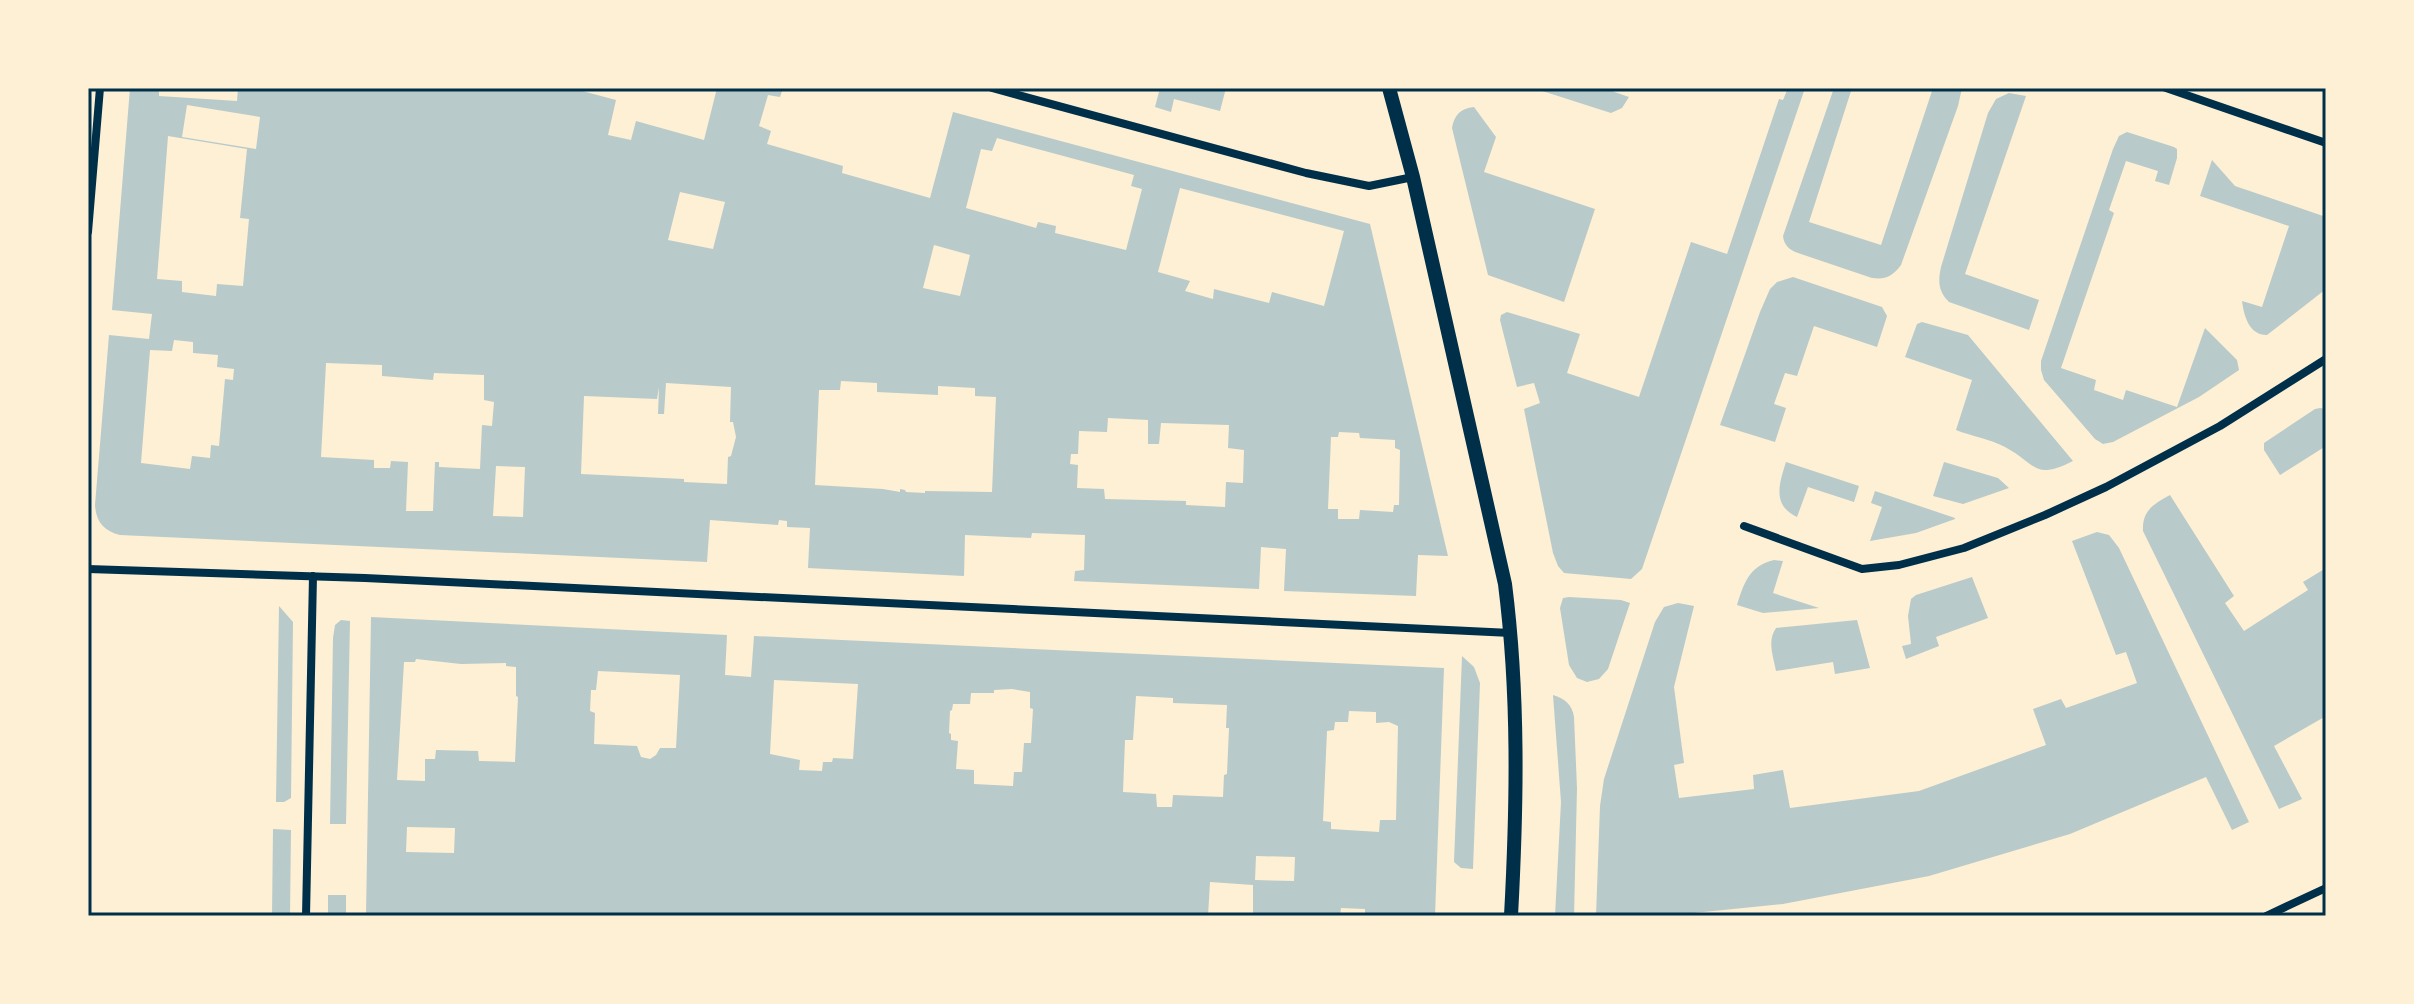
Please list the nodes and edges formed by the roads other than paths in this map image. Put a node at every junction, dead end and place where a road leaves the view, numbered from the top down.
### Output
1 (100, 88) edge
2 (992, 88) edge
3 (1389, 88) edge
4 (2166, 88) edge
5 (2326, 143) edge
6 (1413, 177) junction
7 (88, 232) edge
8 (2326, 359) edge
9 (1744, 526) dead end
10 (88, 569) edge
11 (313, 576) junction
12 (1511, 633) junction
13 (2326, 888) edge
14 (306, 916) edge
15 (1511, 916) edge
16 (2266, 916) edge

1 - 7 street
2 - 6 street
3 - 6 street
4 - 5 street
6 - 12 street
8 - 9 street
10 - 11 street
11 - 12 street
11 - 14 street
12 - 15 street
13 - 16 street

